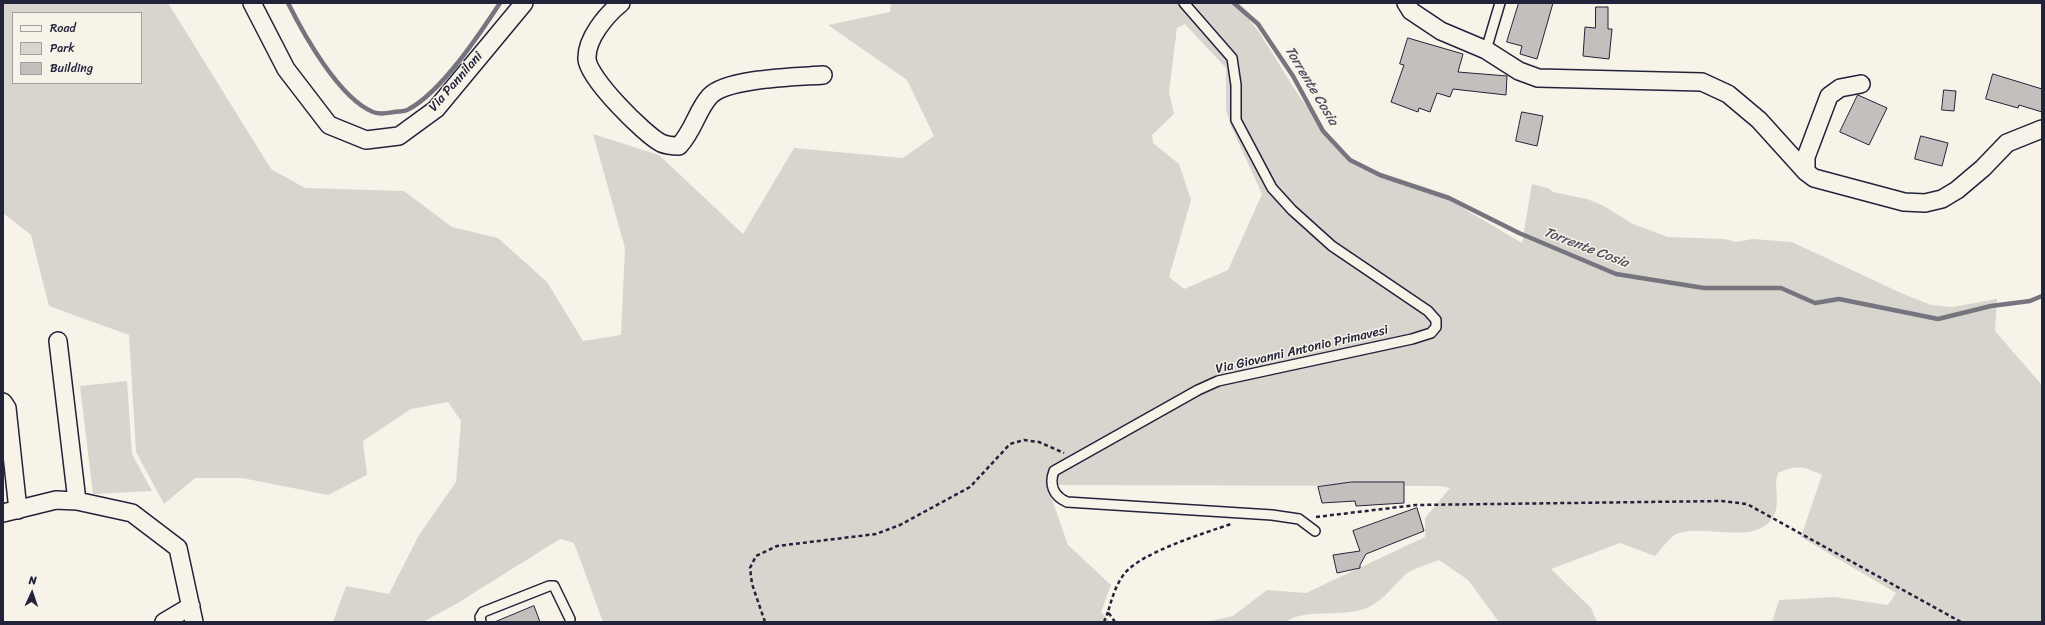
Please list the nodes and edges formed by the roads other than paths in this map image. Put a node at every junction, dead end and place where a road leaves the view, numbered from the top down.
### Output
1 (252, 3) edge
2 (524, 3) edge
3 (621, 3) edge
4 (1184, 3) edge
5 (1406, 3) edge
6 (1500, 3) edge
7 (1486, 50) junction
8 (823, 74) dead end
9 (1861, 84) dead end
10 (2042, 129) edge
11 (1806, 172) junction
12 (58, 341) dead end
13 (3, 402) edge
14 (78, 501) junction
15 (11, 511) edge
16 (1315, 531) dead end
17 (193, 614) edge
18 (570, 619) dead end
19 (164, 622) edge
20 (481, 622) edge

1 - 2 street, Via Pannilani
3 - 8 street
4 - 16 lane, Via Giovanni Antonio Primavesi
5 - 7 street
6 - 7 lane
7 - 11 street
9 - 11 street
10 - 11 street
12 - 14 street
13 - 15 street
14 - 15 street
14 - 17 street
17 - 19 street
18 - 20 lane

